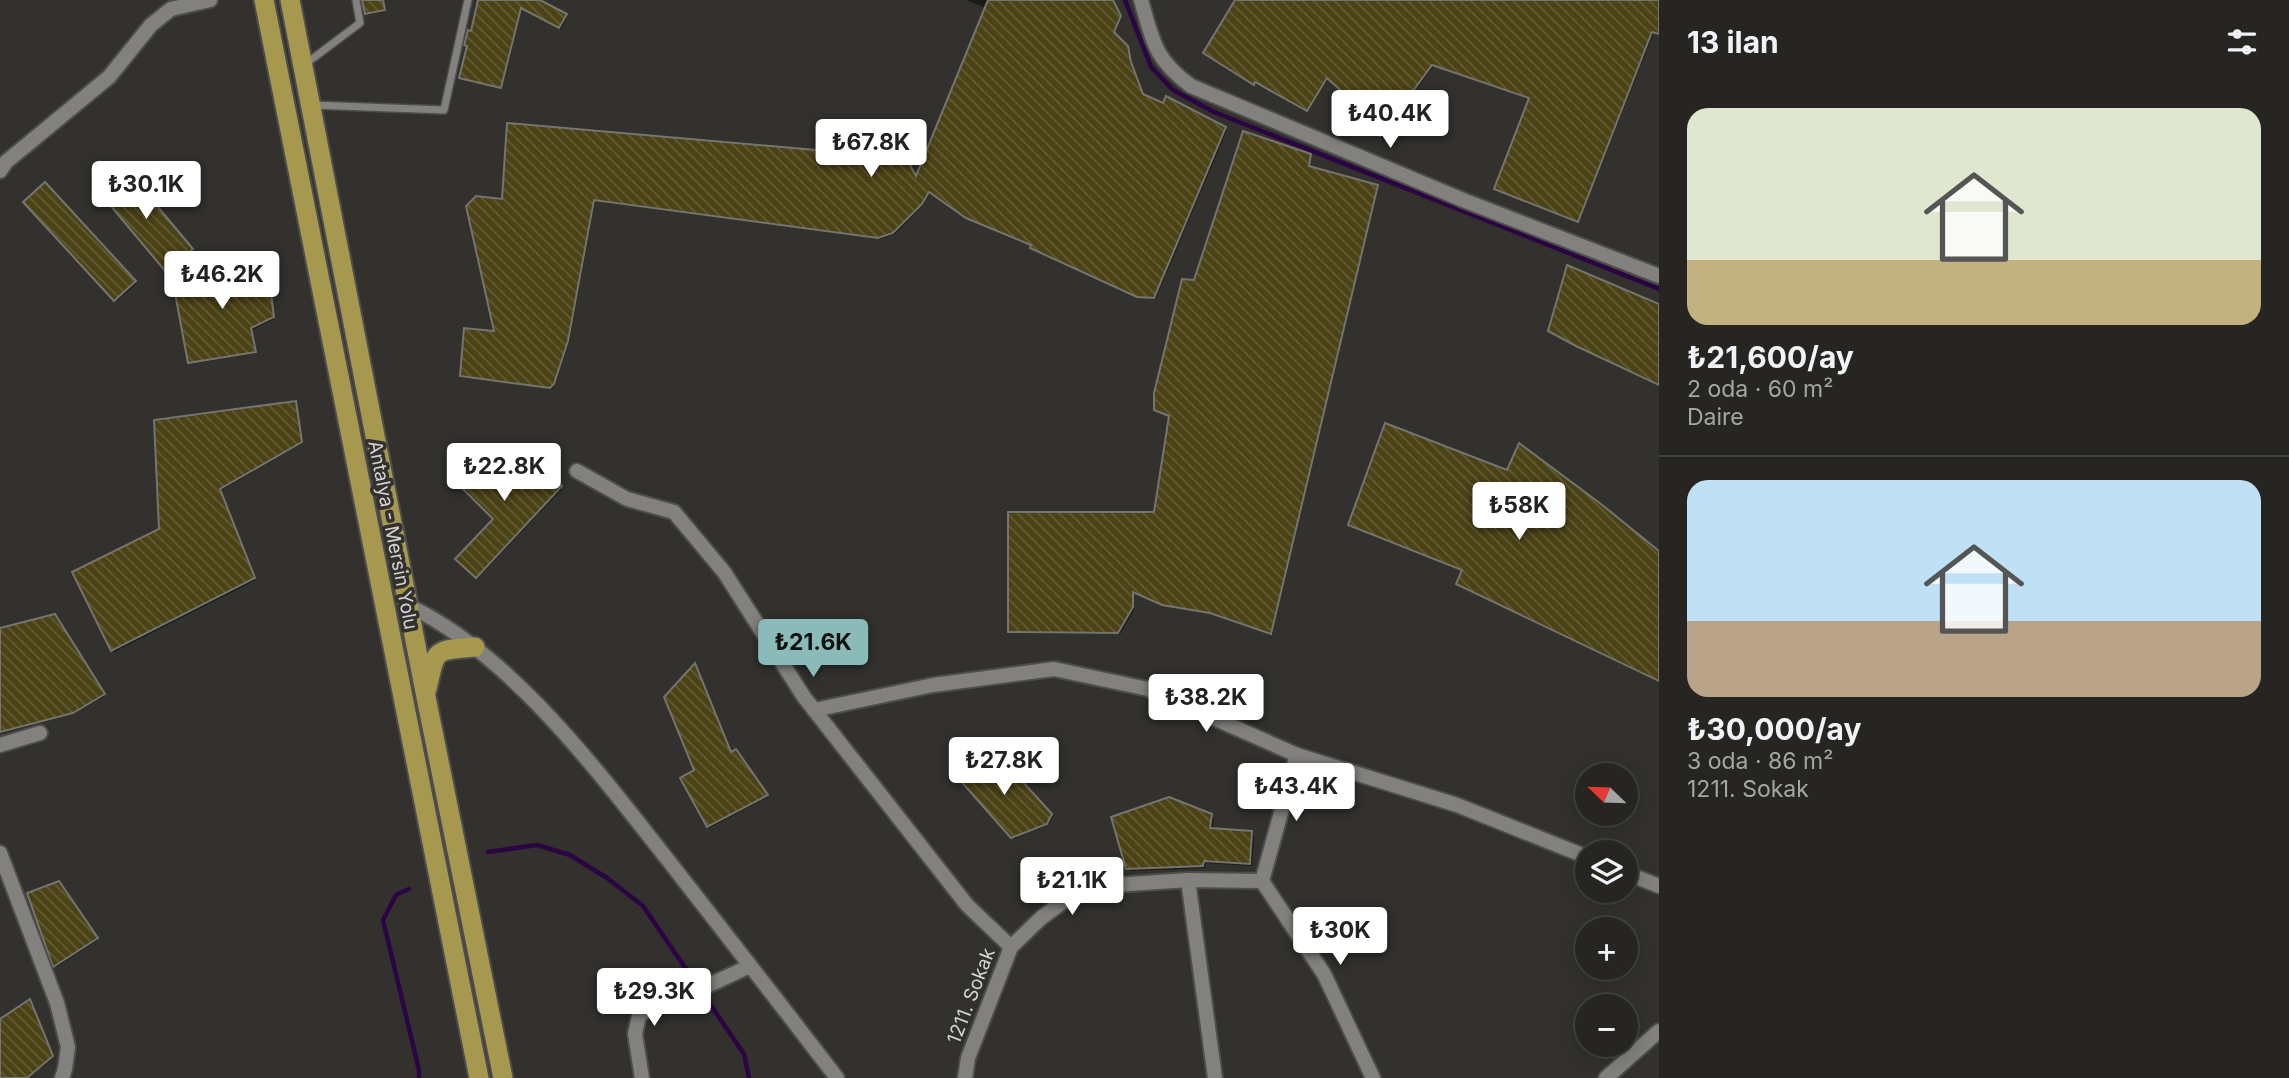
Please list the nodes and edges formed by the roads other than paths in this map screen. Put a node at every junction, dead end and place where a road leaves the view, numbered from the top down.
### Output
1 (210, 0) edge
2 (264, 0) edge
3 (290, 0) edge
4 (356, 0) edge
5 (468, 0) edge
6 (1141, 0) edge
7 (303, 65) junction
8 (311, 105) junction
9 (0, 171) edge
10 (1659, 276) edge
11 (576, 471) dead end
12 (409, 606) junction
13 (384, 610) junction
14 (475, 647) junction
15 (426, 697) junction
16 (814, 710) junction
17 (40, 733) dead end
18 (0, 745) edge
19 (1297, 755) junction
20 (1575, 852) edge
21 (0, 853) edge
22 (1638, 878) edge
23 (1188, 880) junction
24 (1262, 881) junction
25 (1659, 886) edge
26 (1011, 947) junction
27 (750, 965) junction
28 (1659, 1031) edge
29 (61, 1078) edge
30 (479, 1078) edge
31 (503, 1078) edge
32 (642, 1078) edge
33 (837, 1078) edge
34 (965, 1078) edge
35 (1215, 1078) edge
36 (1373, 1078) edge
37 (1606, 1078) edge

1 - 9 street
2 - 13 highway, Antalya - Mersin Yolu
3 - 7 highway, Antalya - Mersin Yolu
4 - 7 lane
5 - 8 lane
6 - 10 street
7 - 8 highway, Antalya - Mersin Yolu
8 - 12 highway, Antalya - Mersin Yolu
11 - 16 street
12 - 13 highway
12 - 14 street
12 - 15 highway, Antalya - Mersin Yolu
13 - 30 highway, Antalya - Mersin Yolu
14 - 15 highway
14 - 27 street
15 - 31 highway, Antalya - Mersin Yolu
16 - 19 street
16 - 26 street
17 - 18 street
19 - 20 street
19 - 24 street
21 - 29 street
22 - 25 street
23 - 24 street, 1211. Sokak
23 - 26 street, 1211. Sokak
23 - 35 street
24 - 36 street
26 - 34 street, 1211. Sokak
27 - 32 street
27 - 33 street
28 - 37 street

